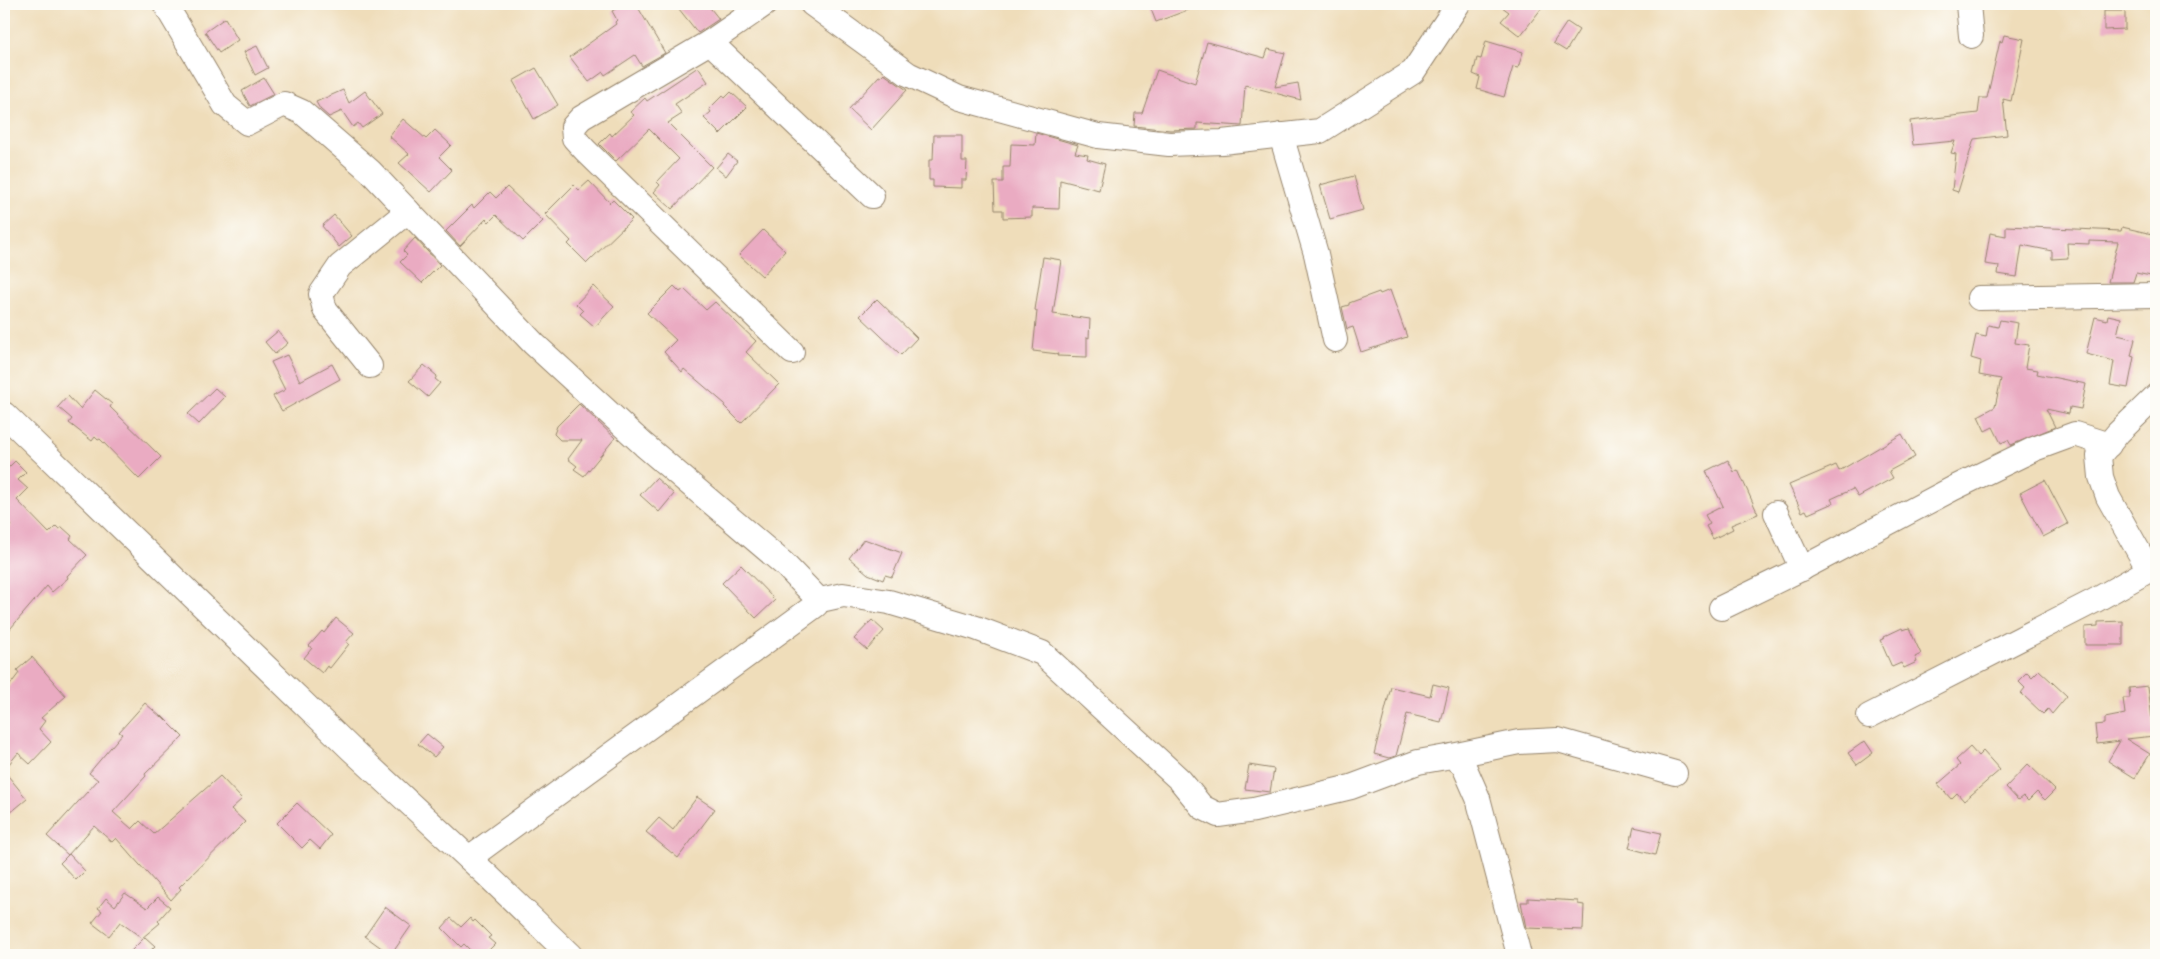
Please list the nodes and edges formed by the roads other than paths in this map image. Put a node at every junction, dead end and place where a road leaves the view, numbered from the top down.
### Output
1 (165, 4) edge
2 (766, 4) edge
3 (812, 4) edge
4 (1458, 4) edge
5 (1968, 4) edge
6 (1971, 36) dead end
7 (710, 42) junction
8 (1281, 135) junction
9 (872, 196) dead end
10 (408, 211) junction
11 (2156, 295) edge
12 (1979, 298) dead end
13 (1335, 340) dead end
14 (792, 352) dead end
15 (370, 366) dead end
16 (2156, 396) edge
17 (4, 414) edge
18 (2109, 445) junction
19 (1776, 513) dead end
20 (1802, 569) junction
21 (2154, 569) edge
22 (816, 601) junction
23 (1721, 608) dead end
24 (1869, 716) dead end
25 (1452, 756) junction
26 (1675, 773) dead end
27 (469, 858) junction
28 (570, 955) edge
29 (1519, 955) edge

1 - 10 street
2 - 7 street
3 - 8 street
4 - 8 street
5 - 6 street
7 - 9 street
7 - 14 street
8 - 13 street
10 - 15 street
10 - 22 street
11 - 12 street
16 - 18 street
17 - 27 street
18 - 20 street
18 - 21 street
19 - 20 street
20 - 23 street
21 - 24 street
22 - 25 street
22 - 27 street
25 - 26 street
25 - 29 street
27 - 28 street

